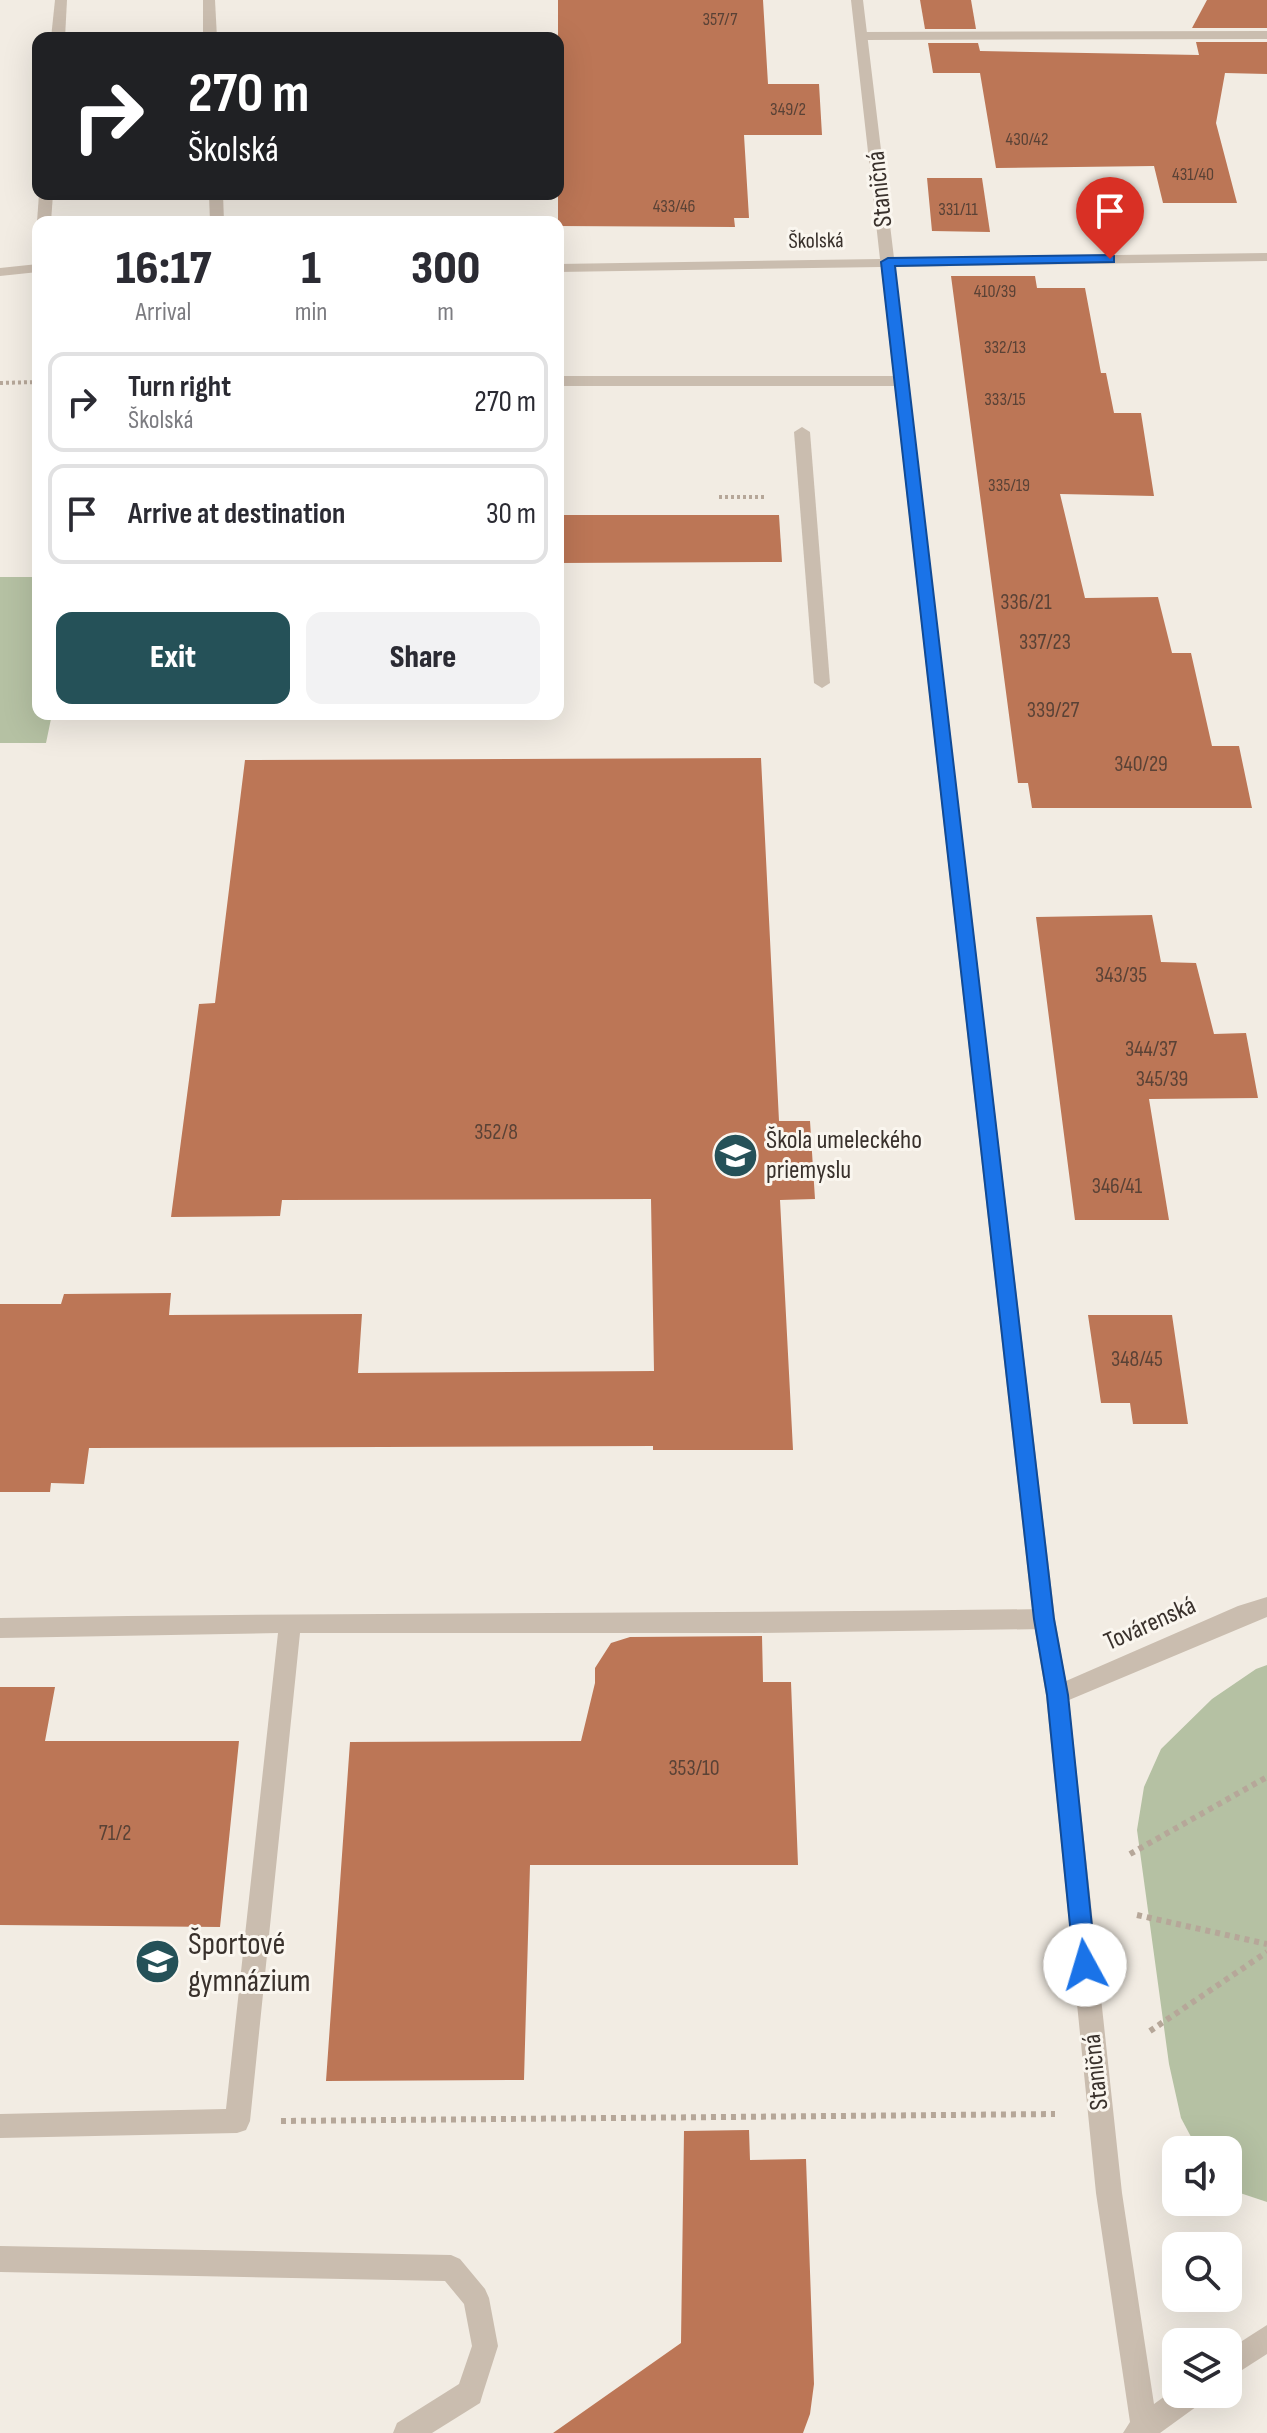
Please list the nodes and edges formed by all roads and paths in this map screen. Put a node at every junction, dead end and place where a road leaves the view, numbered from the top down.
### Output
1 (61, 0) edge
2 (209, 0) edge
3 (857, 0) edge
4 (58, 32) edge
5 (210, 32) edge
6 (1267, 35) edge
7 (862, 36) junction
8 (1267, 257) edge
9 (888, 262) junction
10 (564, 268) edge
11 (32, 269) edge
12 (0, 272) edge
13 (564, 381) edge
14 (901, 381) junction
15 (32, 382) edge
16 (0, 383) edge
17 (802, 432) dead end
18 (822, 683) dead end
19 (1267, 1607) edge
20 (1044, 1619) junction
21 (290, 1623) junction
22 (0, 1628) edge
23 (1057, 1695) junction
24 (1267, 1777) edge
25 (1130, 1854) dead end
26 (1137, 1915) dead end
27 (1267, 1944) edge
28 (1267, 1952) edge
29 (1150, 2031) dead end
30 (1100, 2114) junction
31 (237, 2121) junction
32 (0, 2126) edge
33 (0, 2259) edge
34 (1267, 2338) edge
35 (1242, 2356) edge
36 (1171, 2408) edge
37 (1141, 2430) edge
38 (407, 2433) edge

1 - 4 street
2 - 5 street
3 - 7 street, Staničná
6 - 7 street
7 - 9 street, Staničná
8 - 9 street, Školská
9 - 10 street, Školská
9 - 14 street, Staničná
11 - 12 street
13 - 14 street
14 - 20 street, Staničná
15 - 16 path
17 - 18 street
19 - 23 street, Továrenská
20 - 21 street
20 - 23 street, Staničná
21 - 22 street
21 - 31 street
23 - 30 street, Staničná
24 - 25 path
26 - 27 path
28 - 29 path
30 - 31 path
30 - 37 street, Staničná
31 - 32 street
33 - 38 street
34 - 35 street
36 - 37 street

